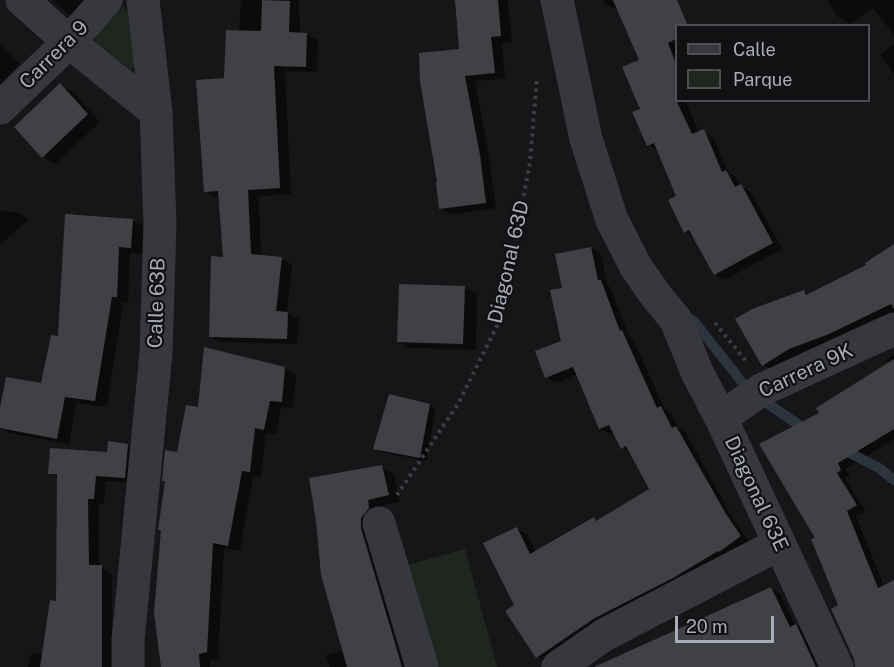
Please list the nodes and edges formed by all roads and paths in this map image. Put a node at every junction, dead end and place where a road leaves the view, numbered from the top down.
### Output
1 (22, 0) edge
2 (106, 0) edge
3 (143, 0) edge
4 (557, 0) edge
5 (69, 42) junction
6 (537, 75) dead end
7 (0, 108) edge
8 (156, 112) junction
9 (709, 316) dead end
10 (894, 329) edge
11 (749, 399) junction
12 (379, 523) joint
13 (779, 544) junction
14 (128, 667) edge
15 (422, 667) edge
16 (558, 667) edge
17 (837, 667) edge

1 - 5 street
2 - 5 street, Carrera 9
3 - 8 street
4 - 11 street, Diagonal 63E
5 - 7 street, Carrera 9
5 - 8 street
6 - 12 path, Diagonal 63D
8 - 14 street, Calle 63B
9 - 11 path
10 - 11 street, Carrera 9K
11 - 13 street, Diagonal 63E
12 - 15 street
13 - 16 street
13 - 17 street, Diagonal 63E

